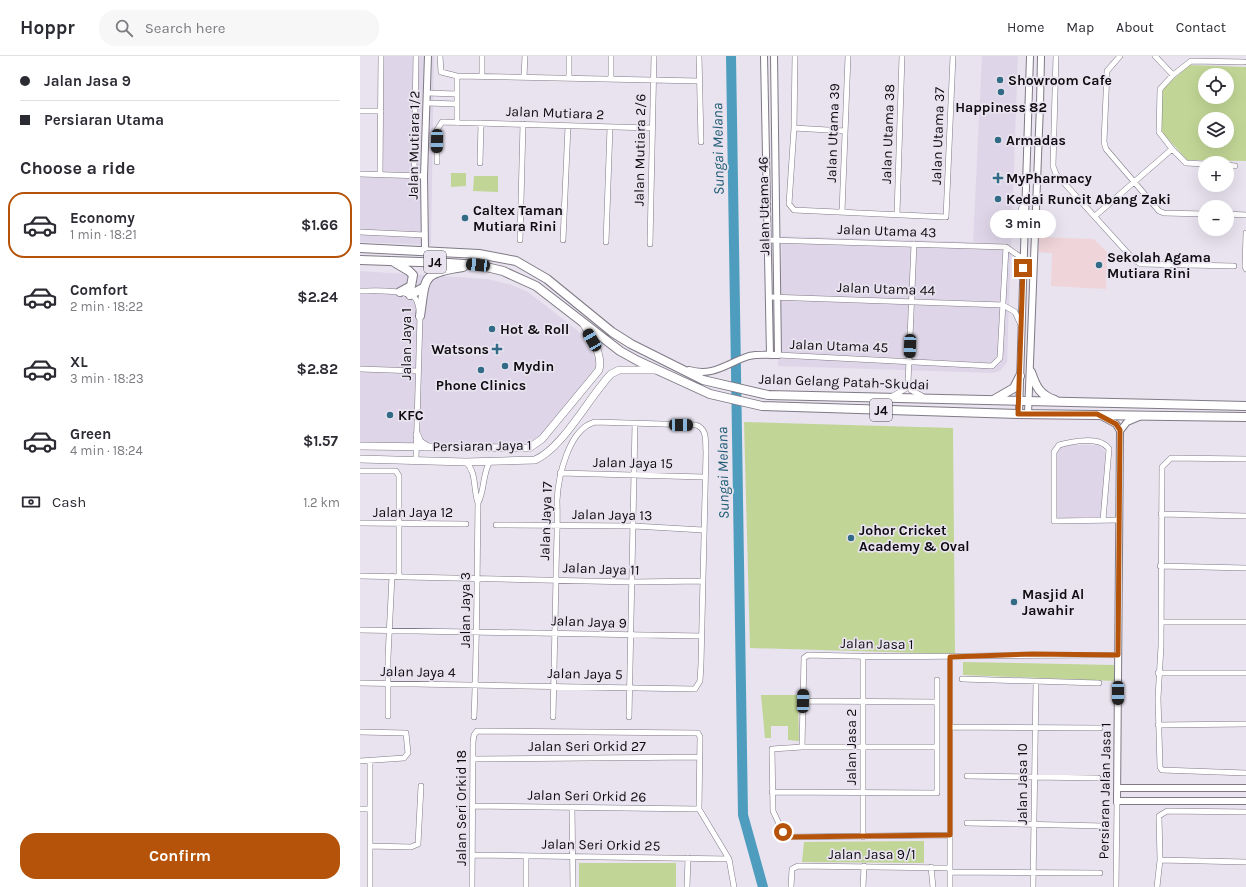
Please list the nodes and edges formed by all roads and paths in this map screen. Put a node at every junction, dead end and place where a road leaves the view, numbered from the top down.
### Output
1 (382, 56) edge
2 (416, 56) edge
3 (428, 56) edge
4 (440, 56) edge
5 (482, 56) edge
6 (525, 56) edge
7 (569, 56) edge
8 (611, 56) edge
9 (654, 56) edge
10 (699, 56) edge
11 (764, 56) edge
12 (774, 56) edge
13 (795, 56) edge
14 (848, 56) edge
15 (902, 56) edge
16 (952, 56) edge
17 (1030, 56) edge
18 (1040, 56) edge
19 (1056, 56) edge
20 (1120, 56) edge
21 (1155, 56) edge
22 (1244, 62) dead end
23 (1173, 75) junction
24 (457, 76) junction
25 (482, 76) junction
26 (524, 77) junction
27 (569, 78) junction
28 (611, 79) junction
29 (653, 80) junction
30 (699, 81) junction
31 (427, 93) junction
32 (457, 94) junction
33 (427, 103) junction
34 (456, 104) junction
35 (360, 111) edge
36 (381, 111) junction
37 (457, 122) junction
38 (481, 123) junction
39 (523, 124) junction
40 (568, 126) junction
41 (610, 127) junction
42 (652, 128) junction
43 (794, 128) junction
44 (845, 131) junction
45 (701, 142) dead end
46 (1172, 149) junction
47 (437, 162) dead end
48 (480, 163) dead end
49 (1198, 164) edge
50 (360, 174) edge
51 (380, 174) junction
52 (414, 175) junction
53 (424, 176) junction
54 (1134, 182) junction
55 (1024, 202) junction
56 (842, 212) junction
57 (897, 214) junction
58 (1198, 214) edge
59 (1234, 214) edge
60 (1246, 215) edge
61 (1095, 216) junction
62 (1007, 221) dead end
63 (360, 232) edge
64 (1246, 233) edge
65 (425, 235) junction
66 (520, 240) dead end
67 (563, 240) dead end
68 (768, 240) junction
69 (776, 240) junction
70 (606, 242) dead end
71 (650, 244) dead end
72 (914, 244) junction
73 (1006, 247) junction
74 (360, 248) edge
75 (425, 250) junction
76 (360, 260) edge
77 (391, 261) junction
78 (478, 265) junction
79 (1234, 266) dead end
80 (1023, 268) junction
81 (1246, 268) edge
82 (423, 288) junction
83 (360, 291) edge
84 (400, 292) junction
85 (410, 295) junction
86 (769, 297) junction
87 (777, 297) junction
88 (912, 302) junction
89 (1003, 305) junction
90 (420, 316) junction
91 (582, 322) junction
92 (1021, 327) junction
93 (770, 355) junction
94 (778, 355) junction
95 (909, 361) junction
96 (676, 366) junction
97 (360, 369) edge
98 (659, 370) junction
99 (418, 371) junction
100 (1031, 372) junction
101 (1020, 376) junction
102 (908, 383) junction
103 (889, 398) junction
104 (927, 398) junction
105 (992, 400) junction
106 (1019, 400) junction
107 (1030, 401) junction
108 (1062, 402) junction
109 (1246, 406) edge
110 (1018, 414) junction
111 (1028, 414) junction
112 (1097, 414) junction
113 (1145, 415) junction
114 (1246, 417) edge
115 (560, 419) junction
116 (635, 424) junction
117 (568, 428) junction
118 (1120, 430) junction
119 (417, 435) junction
120 (360, 446) edge
121 (416, 447) junction
122 (430, 448) junction
123 (360, 459) edge
124 (416, 459) junction
125 (1246, 459) edge
126 (490, 461) junction
127 (466, 462) junction
128 (360, 471) edge
129 (560, 473) junction
130 (634, 474) junction
131 (704, 477) junction
132 (478, 503) junction
133 (1161, 514) junction
134 (1246, 516) edge
135 (1103, 520) junction
136 (1119, 520) junction
137 (360, 523) edge
138 (466, 524) dead end
139 (400, 525) junction
140 (496, 526) dead end
141 (557, 526) junction
142 (634, 526) junction
143 (703, 530) junction
144 (1160, 566) junction
145 (1246, 568) edge
146 (360, 576) edge
147 (392, 576) junction
148 (399, 577) junction
149 (476, 578) junction
150 (556, 579) junction
151 (702, 581) junction
152 (633, 582) junction
153 (1161, 622) junction
154 (1246, 622) edge
155 (360, 630) edge
156 (389, 630) junction
157 (476, 632) junction
158 (556, 633) junction
159 (632, 636) junction
160 (701, 636) junction
161 (1118, 655) junction
162 (863, 657) junction
163 (950, 657) junction
164 (1158, 673) junction
165 (1246, 673) edge
166 (962, 679) dead end
167 (937, 680) dead end
168 (1036, 682) junction
169 (360, 683) edge
170 (1099, 683) dead end
171 (388, 684) junction
172 (475, 685) junction
173 (554, 686) junction
174 (630, 687) junction
175 (803, 701) junction
176 (863, 702) junction
177 (937, 702) junction
178 (388, 716) dead end
179 (553, 716) dead end
180 (474, 717) dead end
181 (629, 717) dead end
182 (1246, 724) edge
183 (1158, 725) junction
184 (950, 727) junction
185 (1035, 728) junction
186 (1100, 728) dead end
187 (360, 732) edge
188 (802, 747) junction
189 (936, 747) junction
190 (863, 748) junction
191 (700, 757) junction
192 (474, 759) junction
193 (360, 761) edge
194 (370, 761) junction
195 (1246, 773) edge
196 (967, 776) dead end
197 (1034, 777) junction
198 (1098, 778) dead end
199 (421, 786) dead end
200 (1117, 788) junction
201 (1246, 788) edge
202 (772, 792) junction
203 (863, 793) junction
204 (1246, 801) edge
205 (1117, 802) junction
206 (473, 806) junction
207 (572, 807) junction
208 (360, 809) edge
209 (699, 809) junction
210 (370, 810) junction
211 (1246, 812) edge
212 (968, 823) dead end
213 (1034, 825) junction
214 (1104, 826) dead end
215 (950, 835) junction
216 (863, 837) junction
217 (370, 846) junction
218 (473, 855) junction
219 (526, 856) junction
220 (573, 856) junction
221 (688, 858) junction
222 (729, 859) junction
223 (1160, 860) junction
224 (1246, 862) edge
225 (864, 866) junction
226 (931, 866) junction
227 (950, 870) junction
228 (1033, 872) junction
229 (1100, 873) dead end
230 (370, 887) edge
231 (472, 887) edge
232 (526, 887) edge
233 (573, 887) edge
234 (688, 887) edge
235 (734, 887) edge
236 (791, 887) edge
237 (864, 887) edge
238 (933, 887) edge
239 (950, 887) edge
240 (1033, 887) edge
241 (1116, 887) edge
242 (1157, 887) edge

1 - 36 street
2 - 52 street
3 - 31 street, Jalan Mutiara 1/2
4 - 24 street
5 - 25 street
6 - 26 street
7 - 27 street
8 - 28 street
9 - 29 street, Jalan Mutiara 2/6
10 - 30 street
11 - 68 street, Jalan Utama 46
12 - 69 street, Jalan Utama 46
13 - 43 street
14 - 44 street, Jalan Utama 39
15 - 57 street, Jalan Utama 38
16 - 57 street, Jalan Utama 37
17 - 55 street
18 - 100 street
19 - 61 street
20 - 54 street
21 - 23 street
22 - 23 street
23 - 46 street
24 - 25 street
24 - 32 street
25 - 26 street
26 - 27 street
27 - 28 street
28 - 29 street
29 - 30 street
29 - 42 street, Jalan Mutiara 2/6
30 - 45 street
31 - 32 street
31 - 33 street, Jalan Mutiara 1/2
32 - 34 street
33 - 34 street
33 - 53 street, Jalan Mutiara 1/2
34 - 37 street
35 - 36 street
36 - 51 street
37 - 38 street, Jalan Mutiara 2
37 - 47 street, Jalan Mutiara 2
38 - 39 street, Jalan Mutiara 2
38 - 48 street
39 - 40 street, Jalan Mutiara 2
39 - 66 street
40 - 41 street, Jalan Mutiara 2
40 - 67 street
41 - 42 street, Jalan Mutiara 2
41 - 70 street
42 - 71 street, Jalan Mutiara 2/6
43 - 44 street
43 - 56 street
44 - 56 street, Jalan Utama 39
46 - 49 street
46 - 54 street
50 - 51 street
51 - 52 street
52 - 53 street
53 - 65 street, Jalan Mutiara 1/2
54 - 58 street
54 - 61 street
55 - 62 street
55 - 80 street
56 - 57 street
59 - 60 street
61 - 79 street
63 - 65 street
64 - 81 street
65 - 75 street, Jalan Mutiara 1/2
68 - 69 street, Jalan Utama 43
68 - 86 street, Jalan Utama 46
69 - 72 street, Jalan Utama 43
69 - 87 street, Jalan Utama 46
72 - 73 street, Jalan Utama 43
72 - 88 street
73 - 80 street
73 - 89 street, Jalan Utama 45
74 - 75 main road, Jalan Gelang Patah-Skudai / J4
75 - 96 main road, Jalan Gelang Patah-Skudai / J4
76 - 77 main road, Jalan Gelang Patah-Skudai / J4
77 - 78 main road, Jalan Gelang Patah-Skudai / J4
77 - 84 main road
78 - 82 main road
78 - 91 main road, Jalan Gelang Patah-Skudai / J4
80 - 92 street
82 - 85 main road
82 - 90 main road
83 - 84 street, Jalan Jaya 1
84 - 85 street, Jalan Jaya 1
85 - 90 street, Jalan Jaya 1
86 - 87 street, Jalan Utama 44
86 - 93 street, Jalan Utama 46
87 - 88 street, Jalan Utama 44
87 - 94 street, Jalan Utama 46
88 - 89 street, Jalan Utama 44
88 - 95 street
89 - 92 street
89 - 95 street, Jalan Utama 45
90 - 99 street, Jalan Jaya 1
91 - 98 main road, Jalan Gelang Patah-Skudai / J4
91 - 115 main road, Persiaran Jaya 1
92 - 101 street
93 - 94 street
93 - 96 street
94 - 95 street, Jalan Utama 45
95 - 102 street
96 - 103 main road, Jalan Gelang Patah-Skudai / J4
97 - 99 street
98 - 110 main road, Jalan Gelang Patah-Skudai / J4
98 - 117 main road, Persiaran Jaya 1
99 - 119 street, Jalan Jaya 1
100 - 107 street
100 - 108 main road
101 - 105 main road
101 - 106 street
102 - 103 street
102 - 104 street
103 - 104 main road, Jalan Gelang Patah-Skudai / J4
104 - 105 main road, Jalan Gelang Patah-Skudai / J4
105 - 106 main road, Jalan Gelang Patah-Skudai / J4
106 - 107 main road, Jalan Gelang Patah-Skudai / J4
106 - 110 street
107 - 108 main road, Jalan Gelang Patah-Skudai / J4
107 - 111 street
108 - 109 main road, Jalan Gelang Patah-Skudai / J4
110 - 111 main road, Jalan Gelang Patah-Skudai / J4
111 - 112 main road, Jalan Gelang Patah-Skudai / J4
112 - 113 main road, Jalan Gelang Patah-Skudai / J4
112 - 118 street
113 - 114 main road, Jalan Gelang Patah-Skudai / J4
113 - 118 street
115 - 117 main road
115 - 122 main road, Persiaran Jaya 1
116 - 129 street, Jalan Jaya 17
116 - 130 street
116 - 131 street, Jalan Jaya 17
117 - 126 main road, Persiaran Jaya 1
118 - 136 street, Persiaran Jalan Jasa 1
119 - 121 street, Jalan Jaya 1
119 - 122 main road
120 - 121 main road, Persiaran Jaya 1
121 - 122 main road, Persiaran Jaya 1
121 - 124 street, Jalan Jaya 1
123 - 124 main road, Persiaran Jaya 1
124 - 127 main road, Persiaran Jaya 1
125 - 133 street
126 - 127 main road, Persiaran Jaya 1
126 - 132 street
127 - 132 street
128 - 139 street
129 - 130 street, Jalan Jaya 15
129 - 141 street, Jalan Jaya 17
130 - 131 street, Jalan Jaya 15
130 - 142 street
131 - 143 street
132 - 149 street, Jalan Jaya 3
133 - 134 street
133 - 144 street
135 - 135 street
135 - 136 street
136 - 161 street, Persiaran Jalan Jasa 1
137 - 139 street, Jalan Jaya 12
138 - 139 street, Jalan Jaya 12
139 - 148 street
140 - 141 street, Jalan Jaya 13
141 - 142 street, Jalan Jaya 13
141 - 150 street, Jalan Jaya 17
142 - 143 street, Jalan Jaya 13
142 - 152 street
143 - 151 street
144 - 145 street
144 - 153 street
146 - 147 street, Jalan Jaya 11
147 - 148 street, Jalan Jaya 11
147 - 156 street
148 - 149 street, Jalan Jaya 11
149 - 150 street, Jalan Jaya 11
149 - 157 street, Jalan Jaya 3
150 - 152 street, Jalan Jaya 11
150 - 158 street, Jalan Jaya 17
151 - 152 street, Jalan Jaya 11
151 - 160 street
152 - 159 street
153 - 154 street
153 - 164 street
155 - 156 street, Jalan Jaya 9
156 - 157 street, Jalan Jaya 9
156 - 171 street
157 - 158 street, Jalan Jaya 9
157 - 172 street, Jalan Jaya 3
158 - 159 street, Jalan Jaya 9
158 - 173 street, Jalan Jaya 17
159 - 160 street, Jalan Jaya 9
159 - 174 street
160 - 174 street, Jalan Jaya 5
161 - 163 street, Jalan Jasa 1
161 - 200 street, Persiaran Jalan Jasa 1
162 - 163 street, Jalan Jasa 1
162 - 175 street, Jalan Jasa 1
162 - 176 street, Jalan Jasa 2
163 - 184 street
164 - 165 street
164 - 183 street
166 - 168 street
167 - 177 street
168 - 170 street
168 - 185 street, Jalan Jasa 10
169 - 171 street, Jalan Jaya 4
171 - 172 street, Jalan Jaya 4
171 - 178 street
172 - 173 street, Jalan Jaya 5
172 - 180 street, Jalan Jaya 3
173 - 174 street, Jalan Jaya 5
173 - 179 street, Jalan Jaya 17
174 - 181 street
175 - 176 street
175 - 188 street
176 - 177 street
176 - 190 street, Jalan Jasa 2
177 - 189 street
182 - 183 street
183 - 195 street
184 - 185 street
184 - 215 street
185 - 186 street
185 - 197 street, Jalan Jasa 10
187 - 194 street
188 - 190 street
188 - 202 street
189 - 190 street
189 - 203 street
190 - 203 street, Jalan Jasa 2
191 - 192 street, Jalan Seri Orkid 27
191 - 192 street, Jalan Seri Orkid 18
191 - 209 street
192 - 206 street, Jalan Seri Orkid 18
193 - 194 street
194 - 210 street
196 - 197 street
197 - 198 street
197 - 213 street, Jalan Jasa 10
199 - 217 street
200 - 201 street
200 - 205 street, Persiaran Jalan Jasa 1
202 - 203 street
202 - 216 street
203 - 216 street, Jalan Jasa 2
204 - 205 street
205 - 241 street, Persiaran Jalan Jasa 1
206 - 207 street, Jalan Seri Orkid 26
206 - 218 street, Jalan Seri Orkid 18
207 - 209 street, Jalan Seri Orkid 26
207 - 220 street
208 - 210 street
209 - 222 street
210 - 217 street
211 - 223 street
212 - 213 street
213 - 214 street
213 - 228 street, Jalan Jasa 10
215 - 216 street
215 - 227 street
217 - 230 street
218 - 219 street, Jalan Seri Orkid 25
218 - 231 street, Jalan Seri Orkid 18
219 - 220 street, Jalan Seri Orkid 25
219 - 232 street
220 - 221 street, Jalan Seri Orkid 25
220 - 233 street
221 - 222 street, Jalan Seri Orkid 25
221 - 234 street
222 - 235 street
223 - 224 street
223 - 242 street
225 - 226 street, Jalan Jasa 9/1
225 - 236 street, Jalan Jasa 9/1
225 - 237 street
226 - 227 street, Jalan Jasa 9/1
226 - 238 street
227 - 228 street, Jalan Jasa 9/1
227 - 239 street
228 - 229 street, Jalan Jasa 9/1
228 - 240 street, Jalan Jasa 10

